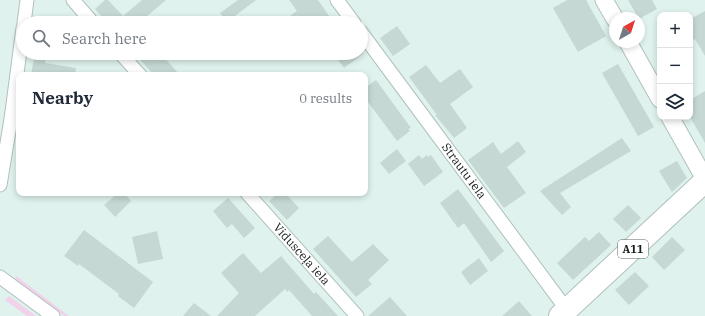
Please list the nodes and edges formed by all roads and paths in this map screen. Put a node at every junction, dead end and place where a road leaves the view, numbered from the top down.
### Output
1 (27, 0) edge
2 (73, 0) edge
3 (337, 0) edge
4 (604, 0) edge
5 (611, 12) edge
6 (25, 16) edge
7 (87, 16) edge
8 (349, 16) edge
9 (368, 42) edge
10 (631, 48) edge
11 (19, 60) edge
12 (126, 60) edge
13 (17, 72) edge
14 (137, 72) edge
15 (16, 80) edge
16 (657, 94) edge
17 (0, 111) edge
18 (11, 118) junction
19 (672, 120) edge
20 (705, 180) edge
21 (0, 186) edge
22 (249, 196) edge
23 (0, 278) edge
24 (564, 313) edge
25 (53, 316) edge
26 (357, 316) edge

1 - 6 street
2 - 7 street
3 - 8 street
4 - 5 street
9 - 24 street, Strautu iela
10 - 16 street
11 - 13 street
12 - 14 street
15 - 18 street
17 - 18 street
18 - 21 street
19 - 20 street
20 - 24 highway, A11
22 - 26 street, Vidusceļa iela
23 - 25 street

